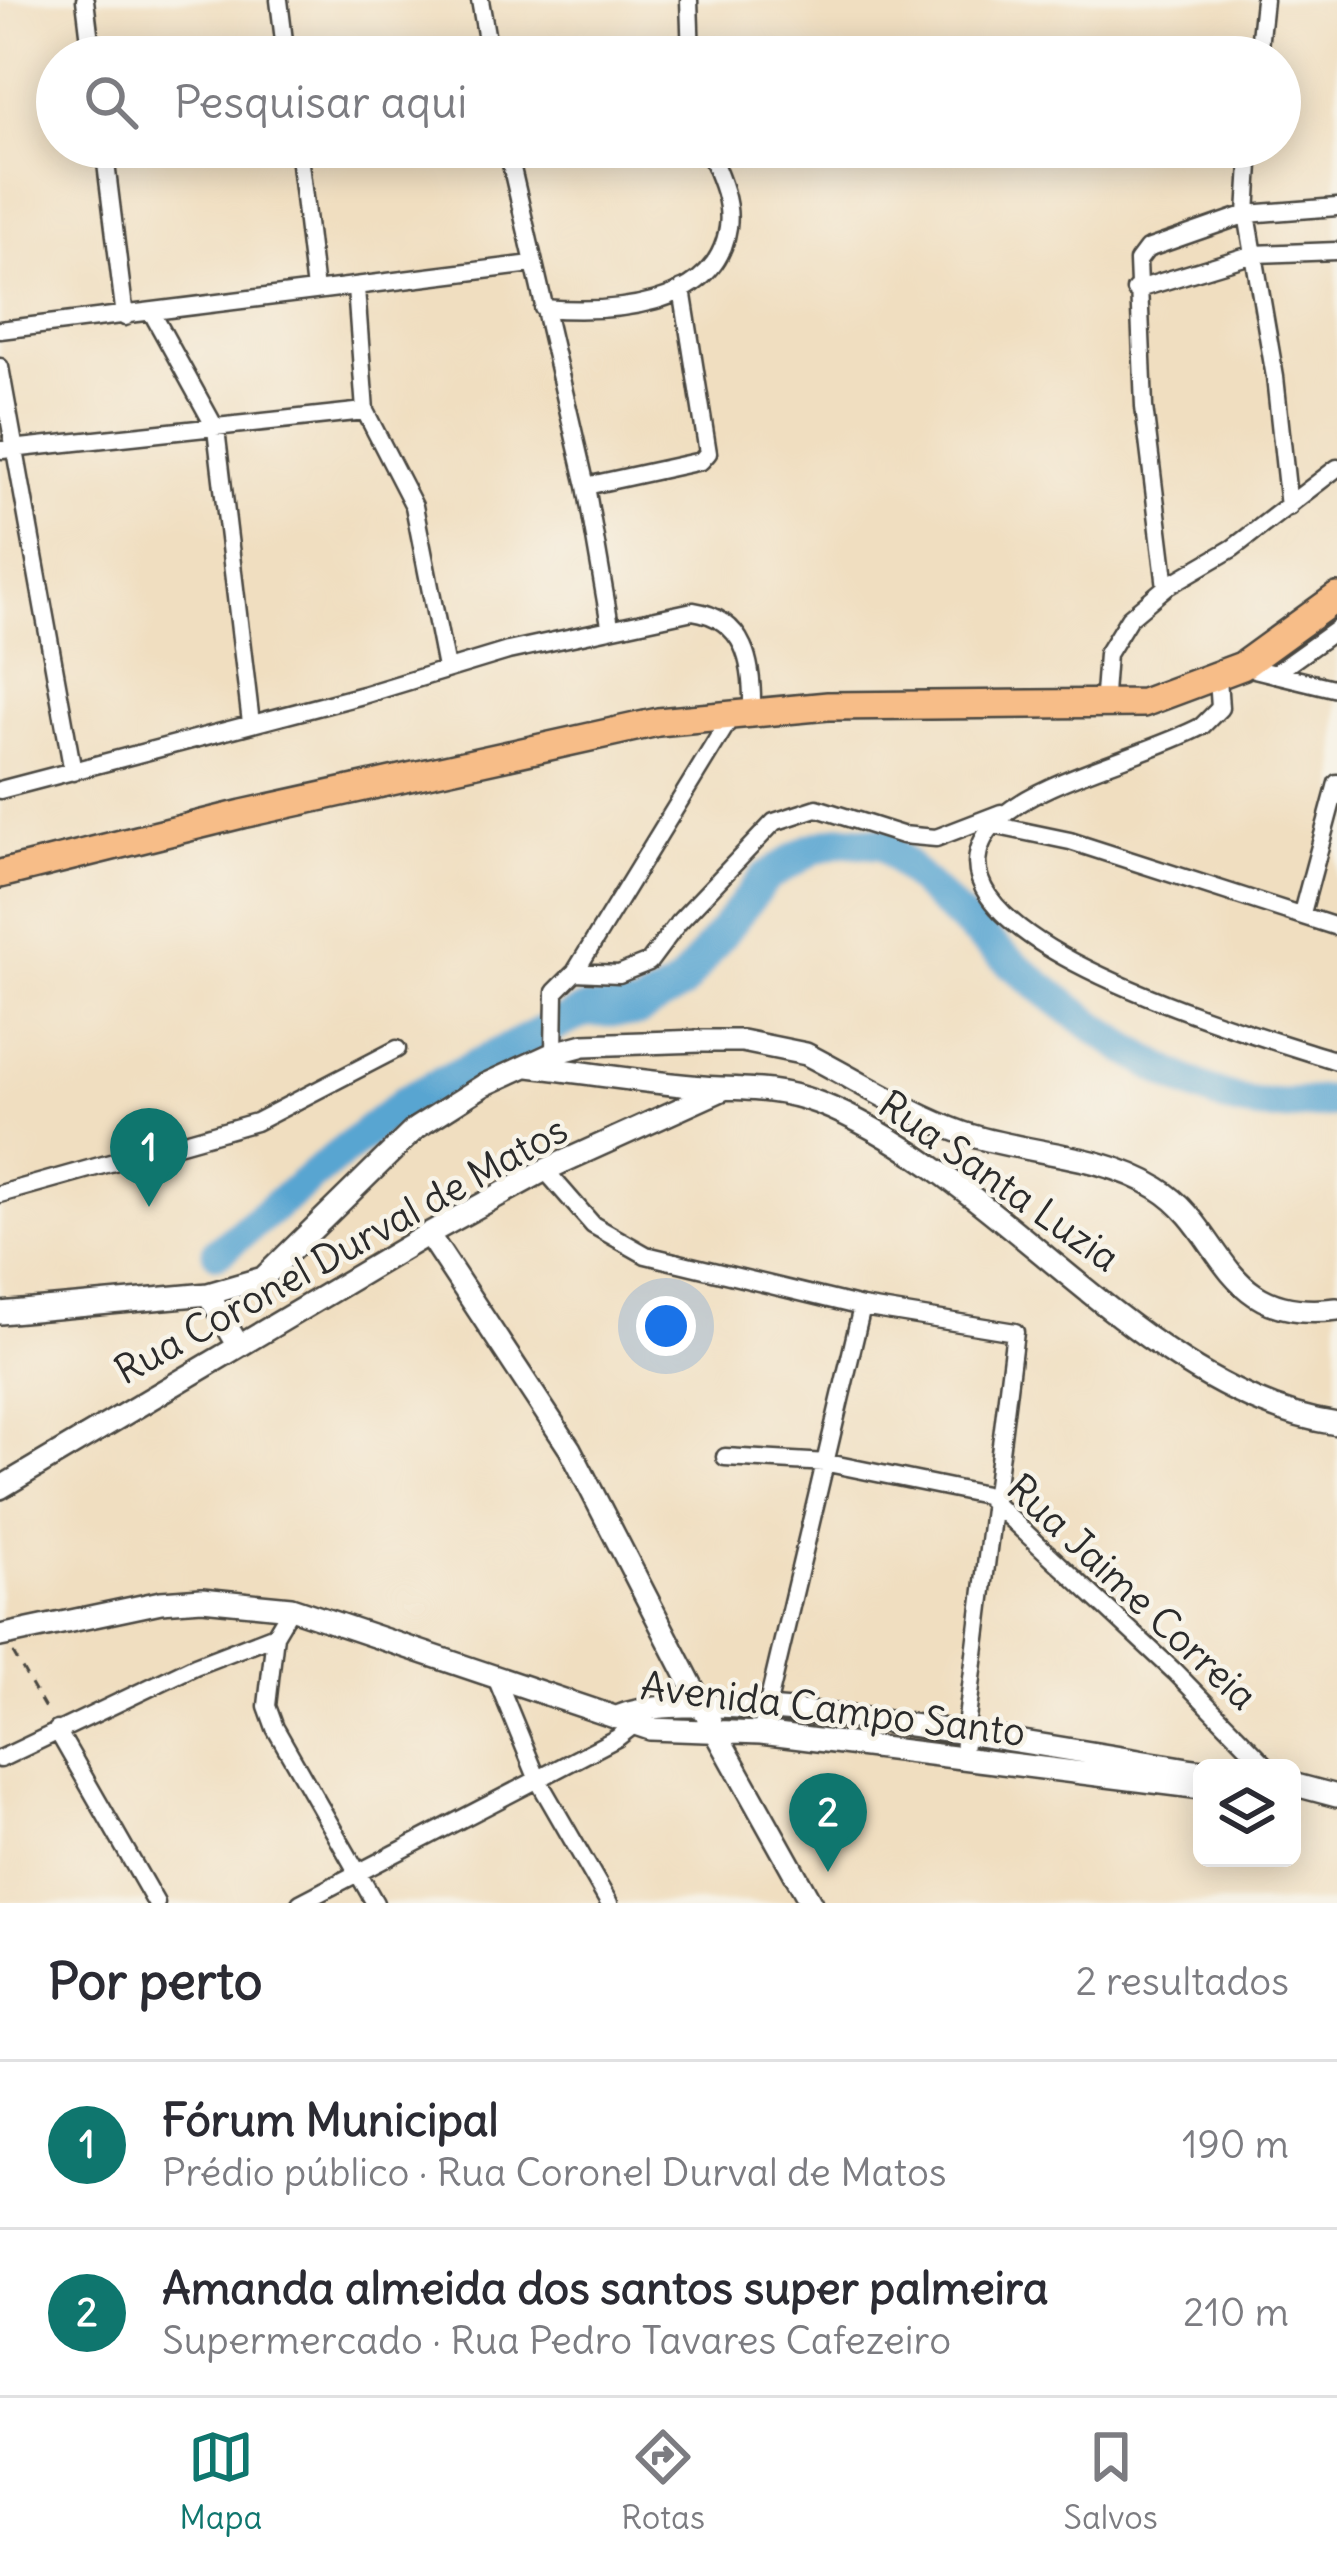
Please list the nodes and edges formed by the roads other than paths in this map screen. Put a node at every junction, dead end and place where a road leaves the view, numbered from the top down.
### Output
1 (85, 0) edge
2 (279, 0) edge
3 (480, 0) edge
4 (688, 0) edge
5 (1264, 0) edge
6 (89, 36) edge
7 (283, 36) edge
8 (486, 36) edge
9 (690, 36) edge
10 (1260, 36) edge
11 (107, 168) edge
12 (300, 168) edge
13 (511, 168) edge
14 (713, 168) edge
15 (1250, 168) edge
16 (1337, 207) edge
17 (1247, 214) junction
18 (1337, 251) edge
19 (1254, 254) junction
20 (532, 264) junction
21 (356, 288) junction
22 (682, 289) junction
23 (315, 290) junction
24 (1135, 290) junction
25 (542, 308) junction
26 (152, 313) junction
27 (125, 316) junction
28 (0, 330) edge
29 (0, 368) edge
30 (365, 411) junction
31 (216, 430) junction
32 (5, 449) edge
33 (1337, 468) edge
34 (586, 486) junction
35 (1288, 507) junction
36 (1166, 587) junction
37 (1337, 597) edge
38 (610, 626) junction
39 (1337, 629) edge
40 (446, 668) junction
41 (1230, 672) junction
42 (1274, 674) junction
43 (1337, 688) edge
44 (1103, 707) junction
45 (743, 711) junction
46 (251, 723) junction
47 (73, 772) junction
48 (1337, 783) edge
49 (0, 790) edge
50 (1008, 811) junction
51 (993, 825) junction
52 (0, 874) edge
53 (1302, 913) junction
54 (1337, 927) edge
55 (575, 972) junction
56 (398, 1049) dead end
57 (554, 1052) junction
58 (1337, 1061) edge
59 (522, 1065) junction
60 (724, 1088) junction
61 (545, 1170) junction
62 (0, 1194) edge
63 (428, 1234) junction
64 (208, 1294) junction
65 (862, 1307) junction
66 (1337, 1309) edge
67 (0, 1313) edge
68 (237, 1342) junction
69 (1337, 1424) edge
70 (725, 1457) dead end
71 (828, 1463) junction
72 (0, 1488) edge
73 (994, 1502) junction
74 (290, 1608) junction
75 (274, 1635) junction
76 (2, 1636) edge
77 (497, 1680) junction
78 (701, 1705) junction
79 (626, 1722) junction
80 (763, 1722) junction
81 (714, 1729) junction
82 (58, 1730) junction
83 (965, 1735) junction
84 (0, 1759) edge
85 (962, 1759) junction
86 (1260, 1759) edge
87 (1193, 1770) edge
88 (538, 1780) junction
89 (1301, 1786) edge
90 (1193, 1788) edge
91 (1301, 1795) edge
92 (1337, 1796) edge
93 (358, 1874) junction
94 (156, 1903) edge
95 (299, 1903) edge
96 (375, 1903) edge
97 (609, 1903) edge
98 (811, 1903) edge

1 - 6 street
2 - 7 street
3 - 8 street
4 - 9 street
5 - 10 street
11 - 27 street
12 - 23 street
13 - 20 street
14 - 22 street
15 - 17 street
16 - 17 street
17 - 19 street
17 - 24 street
18 - 19 street
19 - 24 street
19 - 35 street
20 - 21 street
20 - 25 street
21 - 23 street
21 - 30 street
22 - 25 street
22 - 34 street
23 - 26 street
24 - 36 street
25 - 34 street
26 - 27 street
26 - 31 street
27 - 28 street
29 - 32 street
30 - 31 street
30 - 40 street
31 - 32 street
31 - 46 street
32 - 47 street
33 - 35 street
34 - 38 street
35 - 36 street
36 - 44 street
37 - 41 main road
38 - 40 street
38 - 45 street
39 - 42 street
40 - 46 street
41 - 42 street
41 - 44 main road
41 - 50 street
42 - 43 street
44 - 45 main road
45 - 52 main road
45 - 55 street
46 - 47 street
47 - 49 street
48 - 53 street
50 - 51 street
50 - 55 street
51 - 53 street
51 - 58 street
53 - 54 street
55 - 57 street
56 - 62 street
57 - 59 street
57 - 66 street
59 - 60 street, Rua Santa Luzia
59 - 64 street
60 - 61 street, Rua Coronel Durval de Matos
60 - 69 street, Rua Santa Luzia
61 - 63 street, Rua Coronel Durval de Matos
61 - 65 street
63 - 68 street, Rua Coronel Durval de Matos
63 - 78 street
64 - 67 street
64 - 68 street
65 - 71 street
65 - 73 street
68 - 72 street, Rua Coronel Durval de Matos
70 - 71 street, Rua Jaime Correia
71 - 73 street, Rua Jaime Correia
71 - 80 street
73 - 83 street
73 - 86 street, Rua Jaime Correia
74 - 75 street
74 - 76 street
74 - 77 street
75 - 82 street
75 - 93 street
77 - 79 street
77 - 88 street
78 - 79 street, Avenida Campo Santo
78 - 80 street, Avenida Campo Santo
78 - 81 street
79 - 81 street, Avenida Campo Santo
79 - 88 street
80 - 81 street, Avenida Campo Santo
80 - 83 street, Avenida Campo Santo
80 - 85 street, Avenida Campo Santo
81 - 98 street
82 - 84 street
82 - 94 street
83 - 85 street
83 - 87 street, Avenida Campo Santo
85 - 90 street, Avenida Campo Santo
88 - 93 street
88 - 97 street
89 - 92 street
91 - 92 street
93 - 95 street
93 - 96 street

